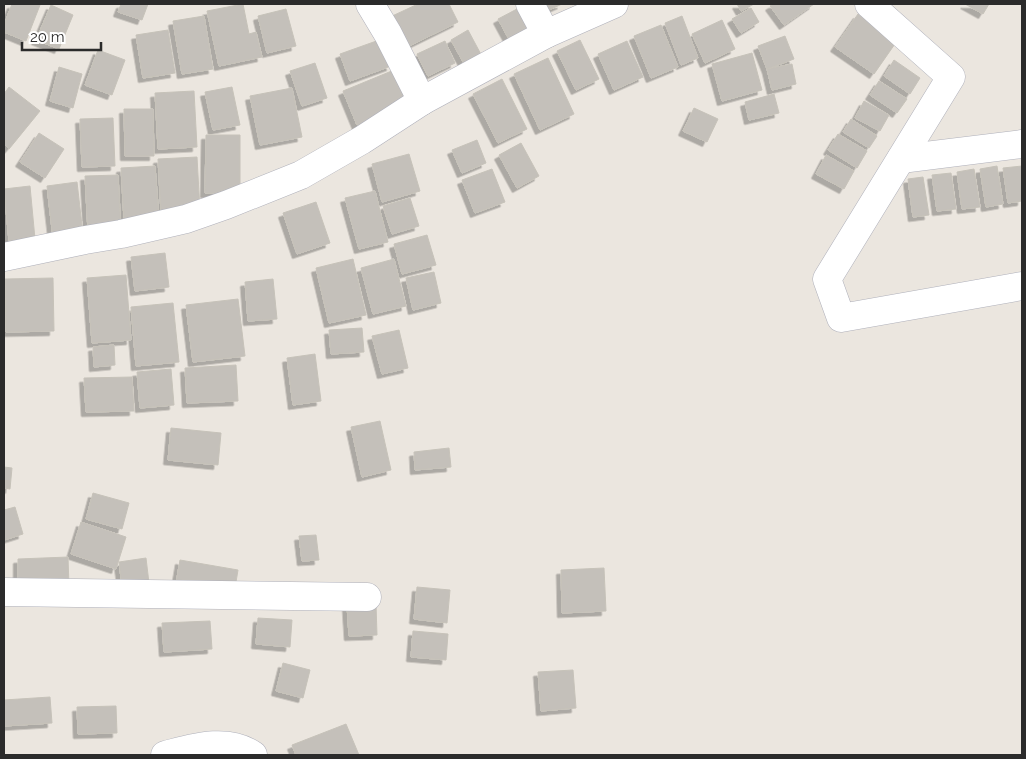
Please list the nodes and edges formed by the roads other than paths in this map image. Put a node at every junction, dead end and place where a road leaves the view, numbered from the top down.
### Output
1 (370, 4) edge
2 (530, 4) edge
3 (614, 4) edge
4 (869, 4) edge
5 (546, 34) junction
6 (422, 101) junction
7 (1022, 144) edge
8 (901, 159) junction
9 (4, 257) edge
10 (1022, 286) edge
11 (4, 592) edge
12 (368, 598) dead end
13 (165, 755) edge
14 (253, 755) edge

1 - 6 street
2 - 5 street
3 - 5 street
4 - 8 street
5 - 6 street
6 - 9 street
7 - 8 street
8 - 10 street
11 - 12 street
13 - 14 street

